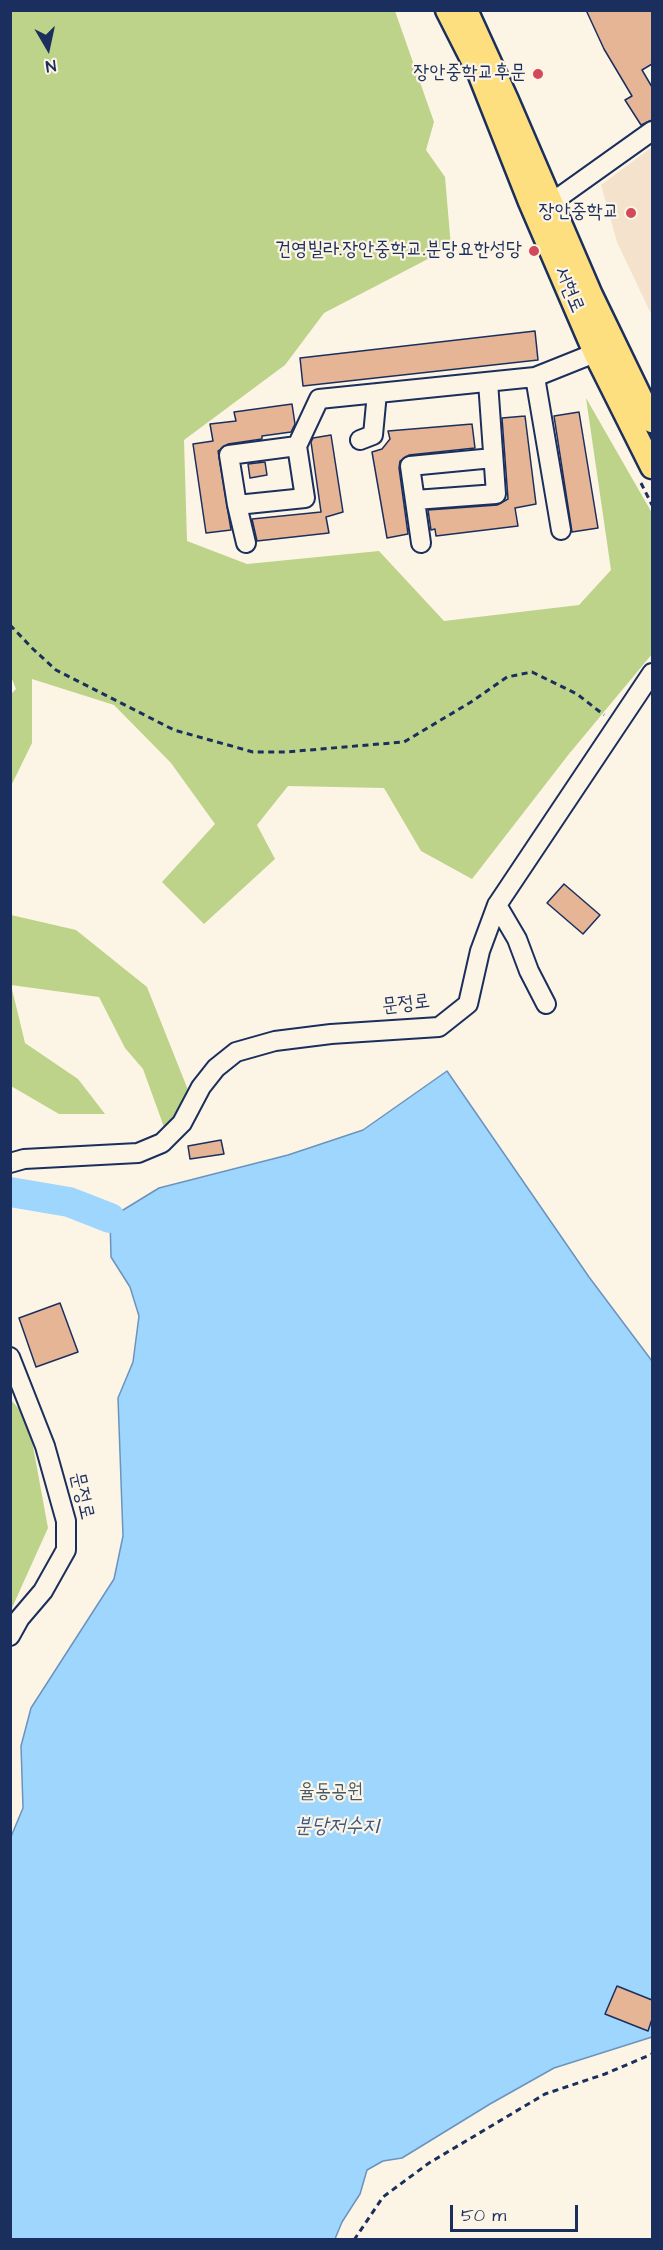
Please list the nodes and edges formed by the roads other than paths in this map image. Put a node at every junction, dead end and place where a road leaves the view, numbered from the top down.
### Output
1 (447, 10) edge
2 (466, 10) edge
3 (652, 131) edge
4 (551, 203) junction
5 (595, 353) junction
6 (535, 377) junction
7 (488, 382) junction
8 (377, 393) junction
9 (652, 421) edge
10 (360, 440) dead end
11 (297, 446) junction
12 (493, 458) junction
13 (652, 467) edge
14 (415, 500) junction
15 (237, 505) junction
16 (561, 530) dead end
17 (246, 543) dead end
18 (421, 543) dead end
19 (652, 673) edge
20 (497, 905) junction
21 (546, 1004) dead end
22 (10, 1162) edge
23 (10, 1357) edge
24 (10, 1636) edge

1 - 5 main road, 서현로
2 - 4 main road, 서현로
3 - 4 street
4 - 9 main road, 서현로
5 - 6 street
5 - 13 main road, 서현로
6 - 7 street
6 - 16 street
7 - 8 street
7 - 12 street
8 - 10 street
8 - 11 street
11 - 15 street
11 - 15 street
12 - 14 street
12 - 14 street
14 - 18 street
15 - 17 street
19 - 20 street, 문정로
20 - 21 street
20 - 22 street, 문정로
23 - 24 street, 문정로

